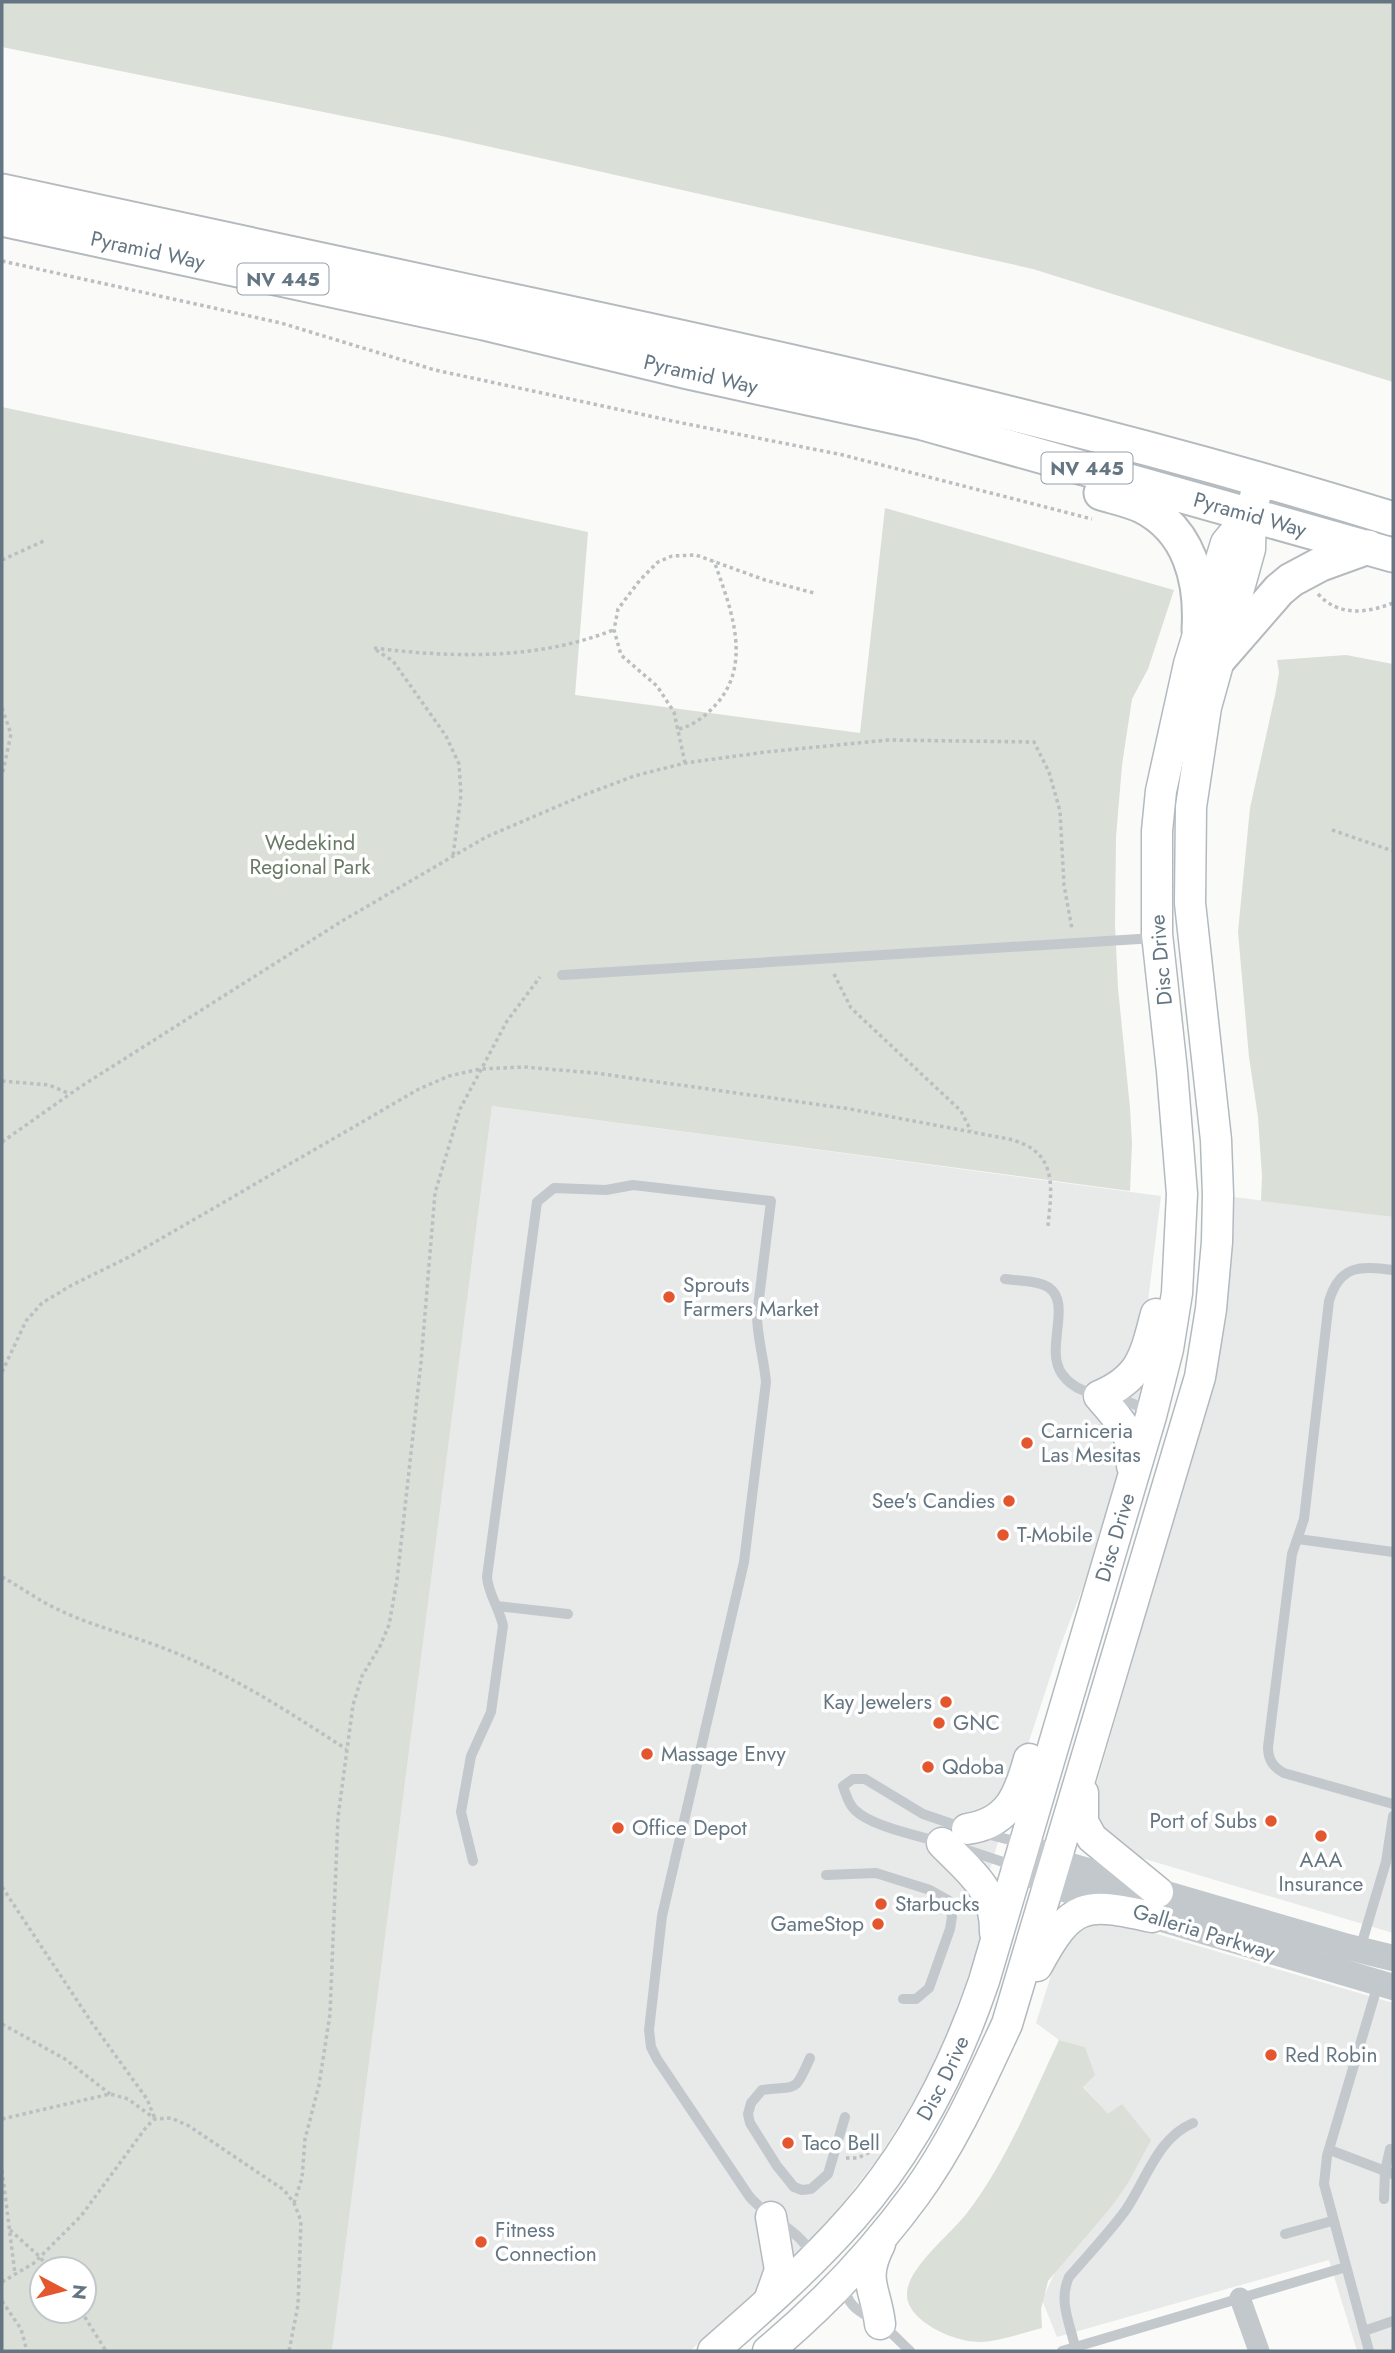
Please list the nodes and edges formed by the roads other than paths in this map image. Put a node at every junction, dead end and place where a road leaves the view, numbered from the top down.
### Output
1 (2, 191) edge
2 (2, 219) edge
3 (923, 423) junction
4 (1259, 481) junction
5 (1251, 513) junction
6 (1393, 519) edge
7 (1381, 551) edge
8 (1199, 630) junction
9 (1219, 659) junction
10 (1158, 937) junction
11 (562, 975) dead end
12 (1179, 1145) junction
13 (1218, 1182) junction
14 (1393, 1270) edge
15 (1005, 1279) dead end
16 (1099, 1396) junction
17 (1151, 1416) junction
18 (1129, 1490) junction
19 (1298, 1539) junction
20 (1393, 1552) edge
21 (497, 1606) junction
22 (568, 1614) dead end
23 (1127, 1627) junction
24 (1084, 1642) junction
25 (1084, 1770) junction
26 (1393, 1804) edge
27 (1393, 1816) edge
28 (955, 1836) junction
29 (1021, 1855) junction
30 (473, 1861) dead end
31 (1054, 1873) junction
32 (826, 1875) dead end
33 (1155, 1904) junction
34 (1359, 1950) junction
35 (1393, 1958) edge
36 (990, 1961) junction
37 (1385, 1985) edge
38 (903, 1999) dead end
39 (1008, 2022) junction
40 (810, 2058) dead end
41 (931, 2102) junction
42 (845, 2117) dead end
43 (1193, 2123) dead end
44 (1390, 2149) dead end
45 (1330, 2150) junction
46 (1389, 2173) edge
47 (1384, 2199) dead end
48 (771, 2217) junction
49 (1332, 2221) junction
50 (888, 2229) junction
51 (1285, 2234) dead end
52 (814, 2258) junction
53 (1346, 2267) junction
54 (843, 2281) junction
55 (1240, 2298) junction
56 (767, 2304) junction
57 (1393, 2321) edge
58 (880, 2324) junction
59 (1364, 2331) junction
60 (1075, 2347) junction
61 (713, 2351) edge
62 (738, 2351) edge
63 (768, 2351) edge
64 (910, 2351) edge
65 (1062, 2351) edge
66 (1259, 2351) edge
67 (1369, 2351) edge

1 - 4 main road, Pyramid Way / NV 445
2 - 3 main road, Pyramid Way / NV 445
3 - 5 main road, Pyramid Way / NV 445
3 - 8 main road
4 - 5 main road, Disc Drive
4 - 6 main road, Pyramid Way / NV 445
5 - 7 main road, Pyramid Way / NV 445
5 - 8 main road, Disc Drive
5 - 9 main road, Disc Drive
7 - 9 main road
8 - 10 main road, Disc Drive
9 - 13 main road, Disc Drive
10 - 11 lane
10 - 12 main road, Disc Drive
10 - 13 main road
12 - 16 main road
12 - 17 main road, Disc Drive
13 - 23 main road, Disc Drive
14 - 19 lane
15 - 16 lane
16 - 17 lane
16 - 18 main road
17 - 18 main road, Disc Drive
17 - 23 main road
18 - 24 main road, Disc Drive
19 - 20 lane
19 - 26 lane
21 - 22 lane
21 - 30 lane
21 - 48 lane
23 - 25 main road, Disc Drive
24 - 28 main road
24 - 29 main road, Disc Drive
25 - 31 main road, Disc Drive
25 - 33 main road
27 - 34 lane
28 - 28 lane
28 - 29 lane
28 - 29 lane
28 - 36 main road
29 - 31 street, Galleria Parkway
29 - 36 main road, Disc Drive
31 - 33 street, Galleria Parkway
31 - 39 main road, Disc Drive
32 - 38 lane
33 - 34 street, Galleria Parkway
33 - 37 street, Galleria Parkway
33 - 39 main road
34 - 35 street, Galleria Parkway
36 - 41 main road, Disc Drive
37 - 45 lane
39 - 50 main road, Disc Drive
40 - 42 lane
41 - 52 main road, Disc Drive
41 - 54 main road
43 - 60 lane
44 - 46 lane
45 - 46 lane
45 - 49 lane
46 - 47 lane
48 - 52 lane
48 - 56 main road
49 - 51 lane
49 - 53 lane
50 - 54 main road, Disc Drive
50 - 58 main road
52 - 56 main road, Disc Drive
52 - 62 main road
53 - 55 lane
53 - 59 lane
54 - 58 lane
54 - 63 main road, Disc Drive
55 - 60 lane
55 - 66 street
56 - 61 main road, Disc Drive
57 - 59 lane
58 - 64 lane
59 - 67 lane
60 - 65 lane

